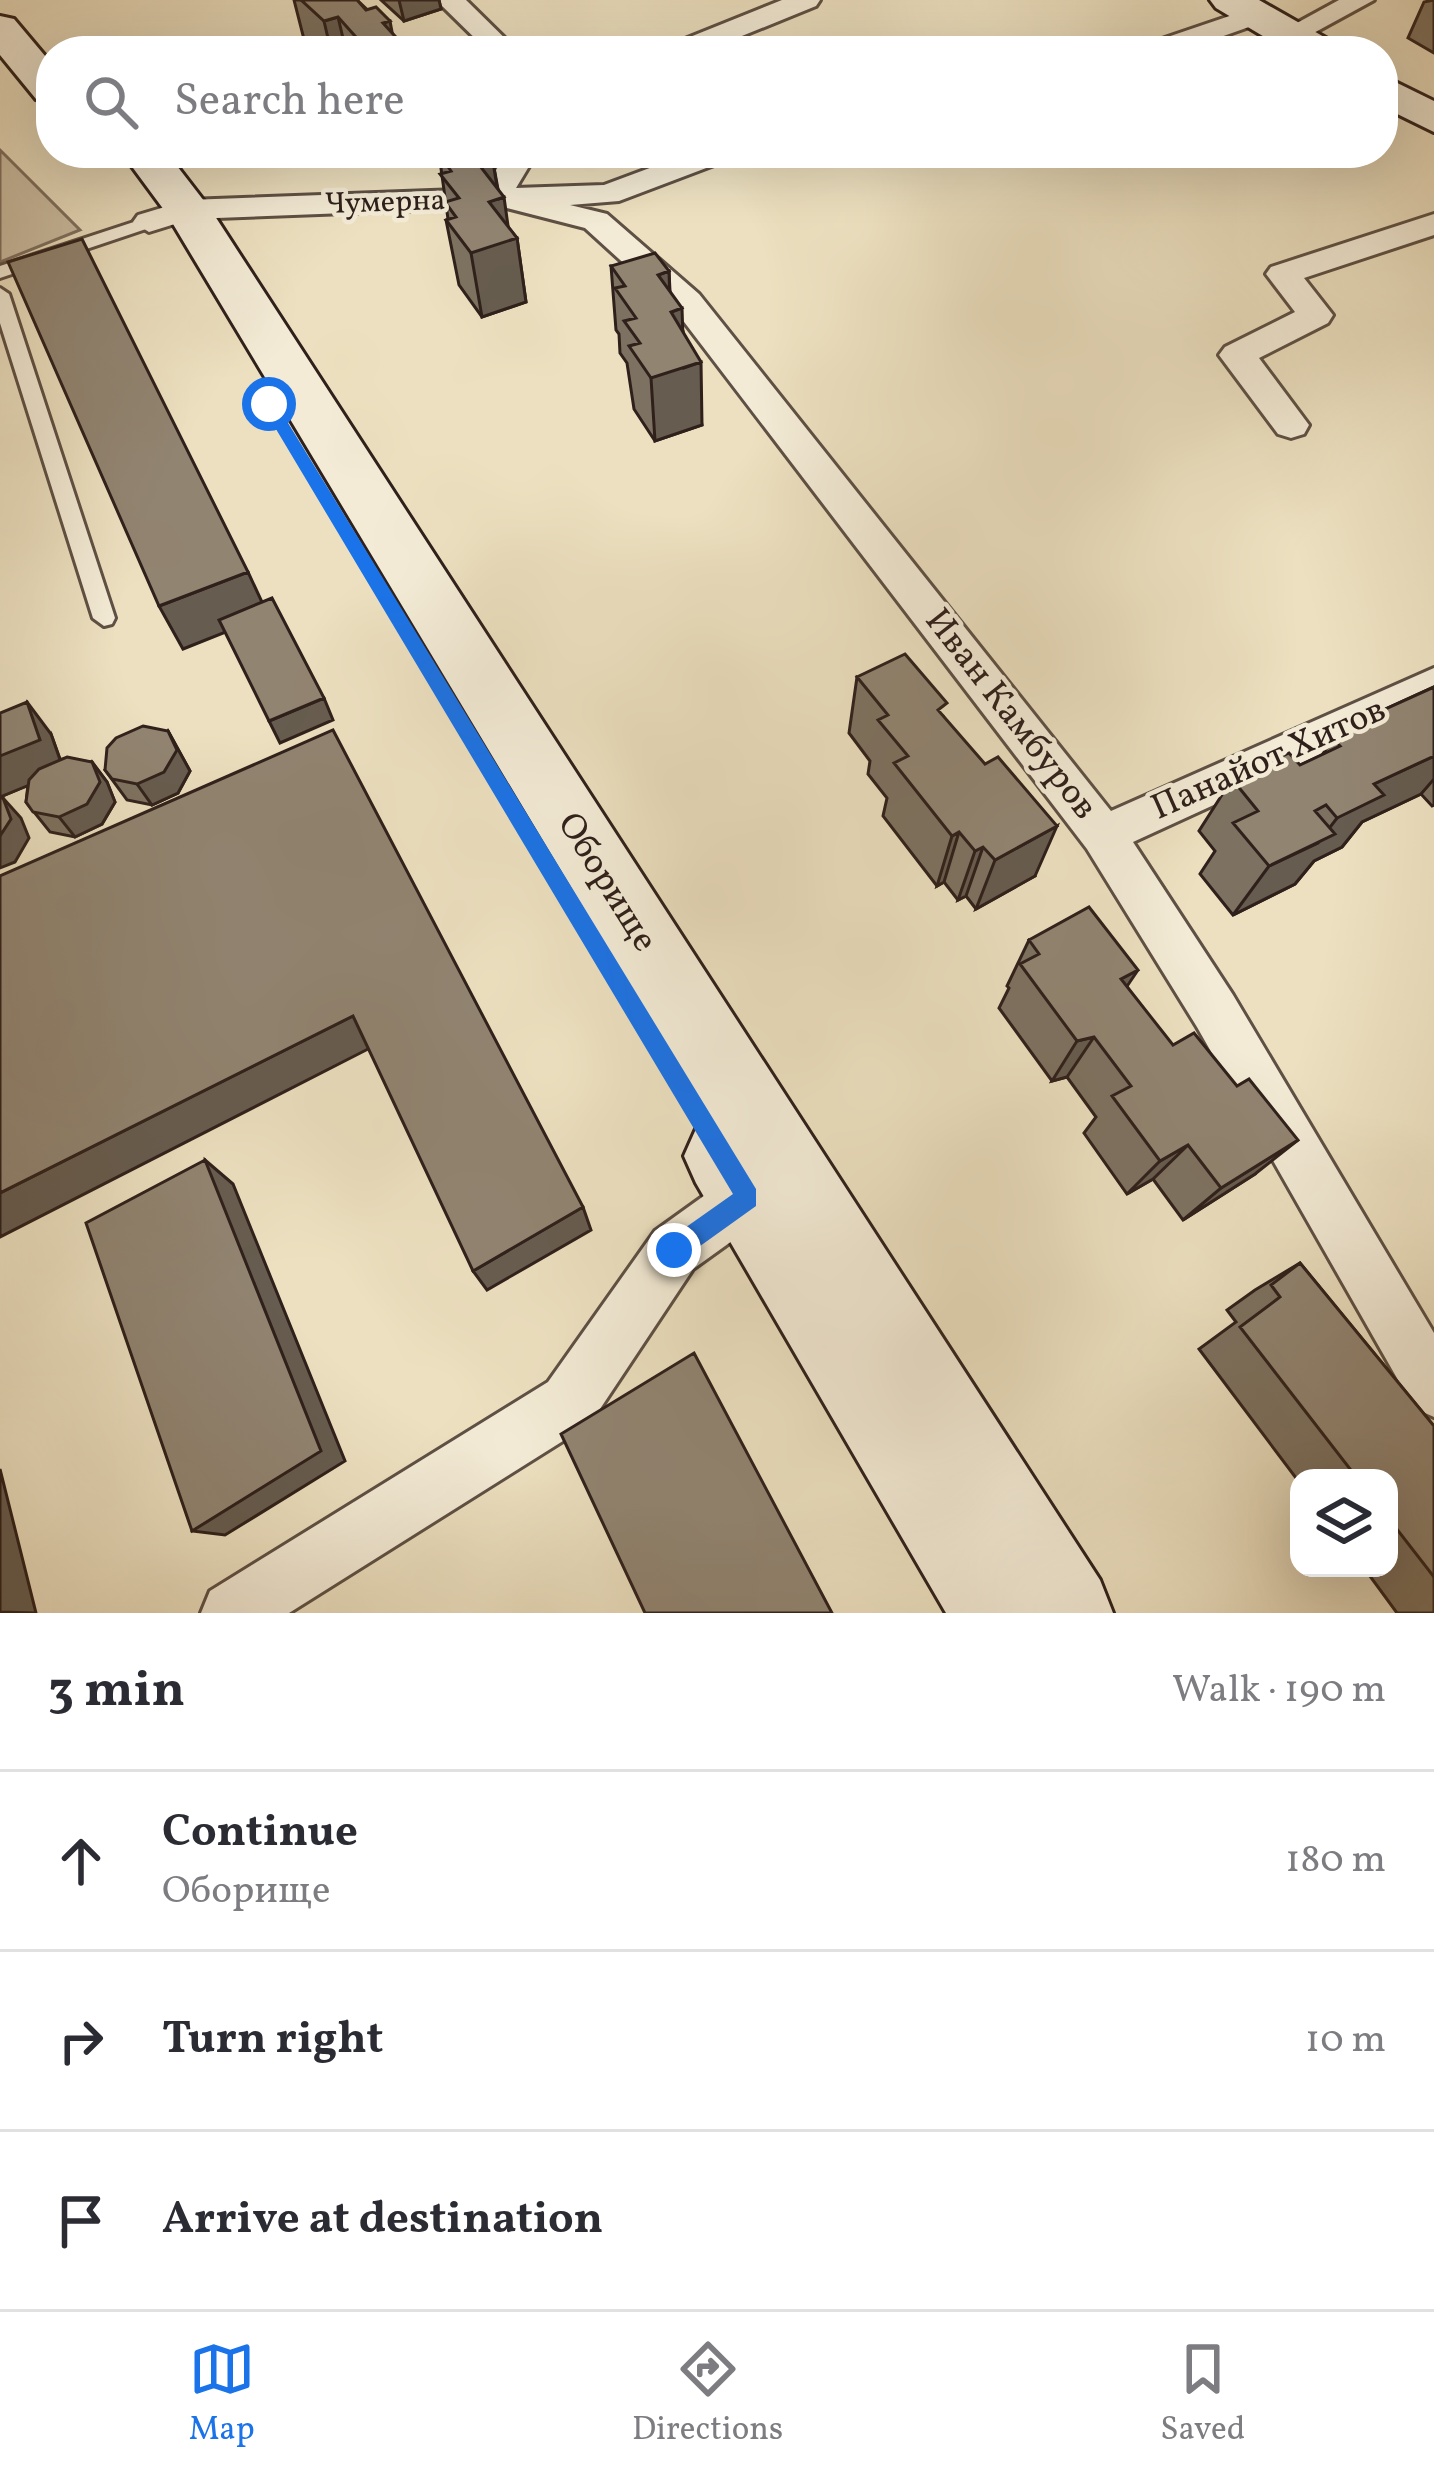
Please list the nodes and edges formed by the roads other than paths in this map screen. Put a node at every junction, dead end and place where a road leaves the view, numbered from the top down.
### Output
1 (23, 0) edge
2 (450, 0) edge
3 (806, 0) edge
4 (1360, 0) edge
5 (1273, 25) edge
6 (0, 28) edge
7 (52, 36) edge
8 (488, 36) edge
9 (717, 36) edge
10 (1223, 36) edge
11 (36, 72) edge
12 (1398, 98) edge
13 (1434, 119) edge
14 (119, 168) edge
15 (150, 168) edge
16 (511, 168) edge
17 (678, 168) edge
18 (503, 198) junction
19 (169, 216) junction
20 (1434, 224) edge
21 (0, 272) edge
22 (0, 294) edge
23 (1291, 425) dead end
24 (104, 618) dead end
25 (1434, 686) edge
26 (1103, 835) junction
27 (766, 1184) junction
28 (1434, 1388) edge
29 (232, 1613) edge
30 (998, 1613) edge
31 (1067, 1613) edge

1 - 7 main road
2 - 8 street
3 - 9 street
4 - 5 street
5 - 10 street
6 - 11 main road
12 - 13 main road
14 - 19 main road, Оборище
15 - 19 main road, Оборище
16 - 18 street
17 - 18 street, Чумерна
18 - 19 street, Чумерна
18 - 26 street, Иван Камбуров
19 - 21 lane
19 - 27 main road, Оборище
20 - 23 street
22 - 24 lane
25 - 26 street, Панайот Хитов
26 - 28 street, Иван Камбуров
27 - 29 street
27 - 30 main road, Оборище
27 - 31 main road, Оборище

